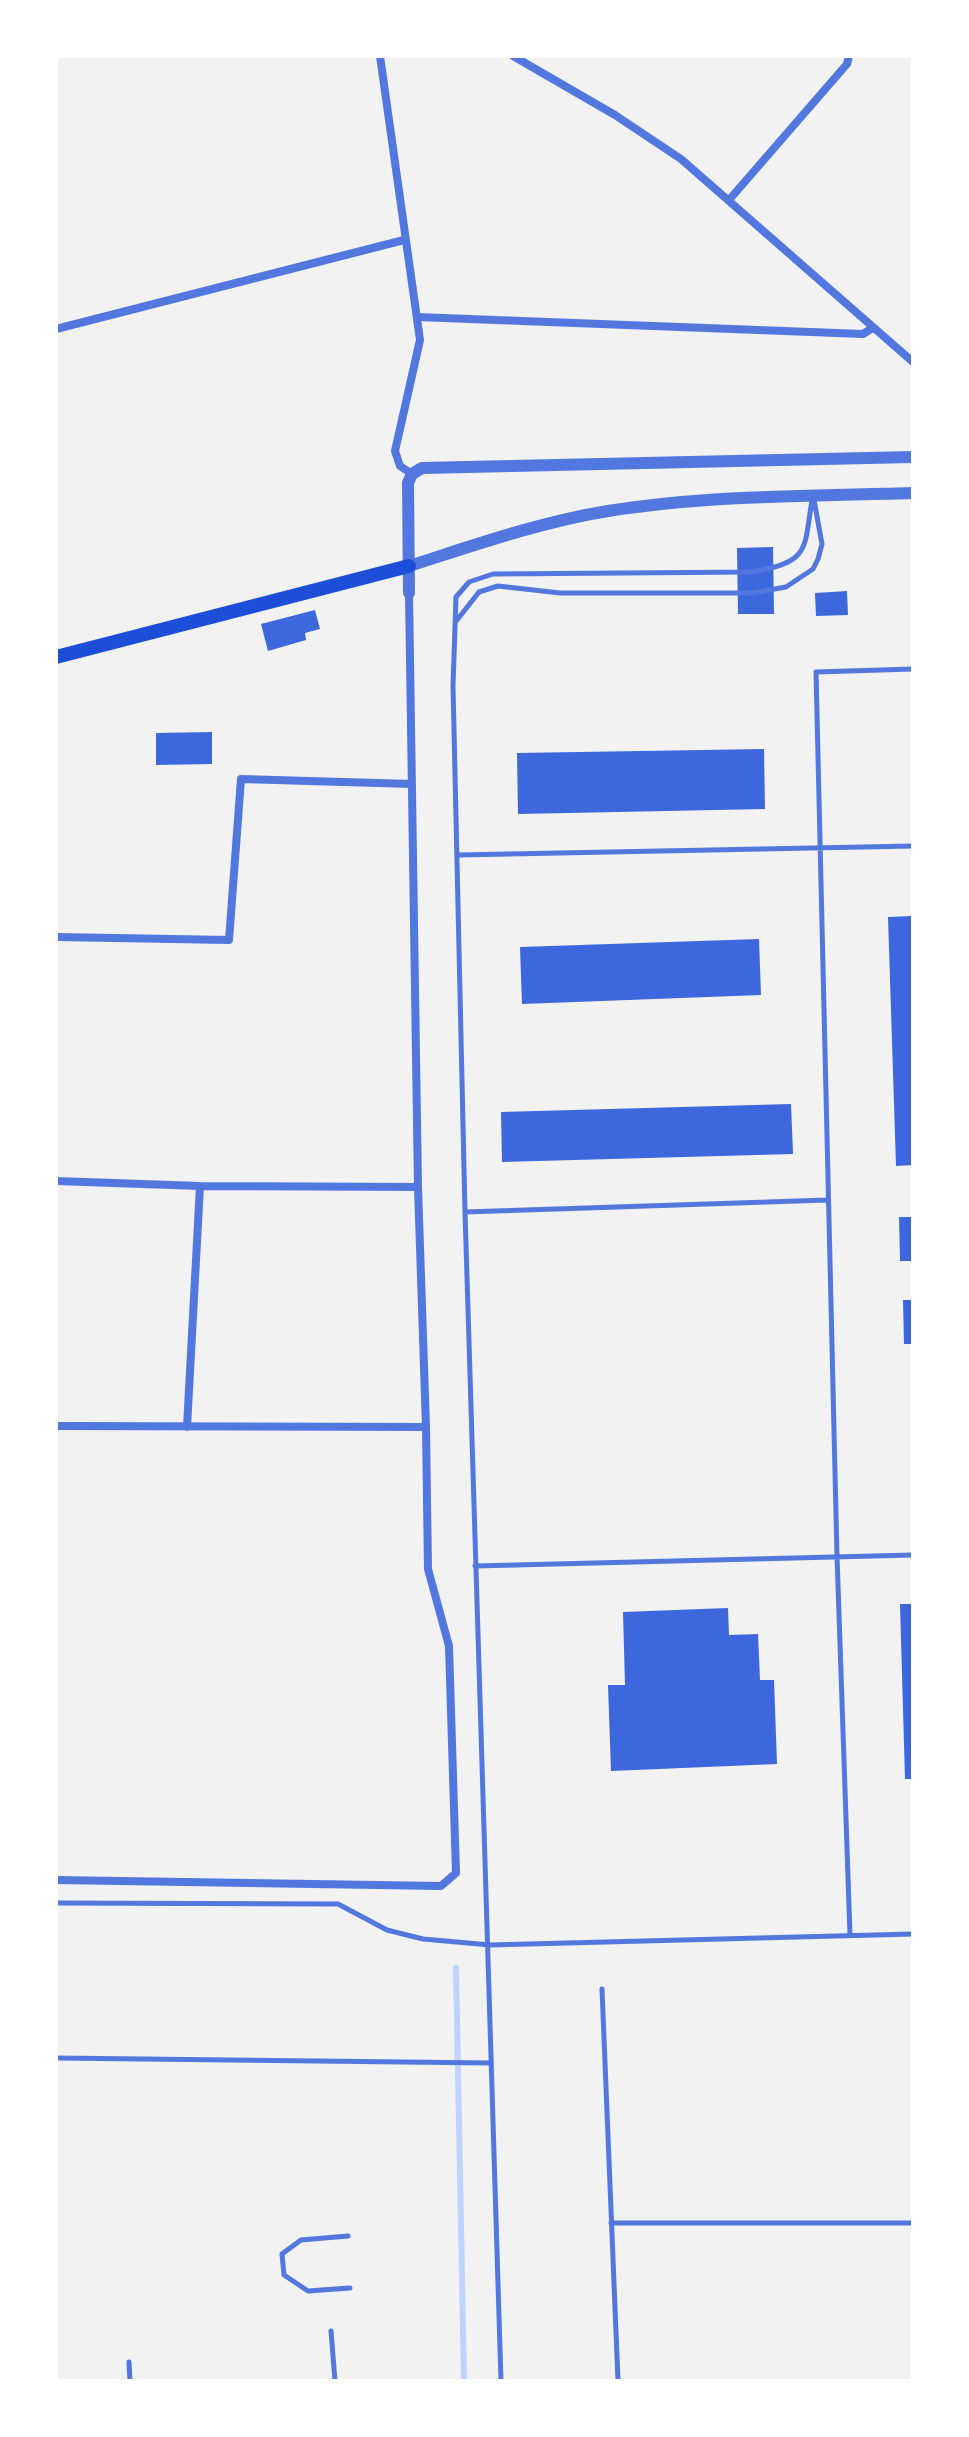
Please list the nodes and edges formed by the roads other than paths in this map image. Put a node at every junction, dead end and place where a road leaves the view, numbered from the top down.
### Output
1 (380, 56) edge
2 (513, 56) edge
3 (849, 56) edge
4 (729, 200) junction
5 (404, 240) junction
6 (417, 317) junction
7 (56, 329) edge
8 (871, 329) junction
9 (913, 362) edge
10 (913, 457) edge
11 (412, 474) junction
12 (913, 493) edge
13 (813, 495) junction
14 (844, 495) junction
15 (913, 501) edge
16 (409, 566) junction
17 (409, 593) joint
18 (455, 623) junction
19 (56, 657) edge
20 (913, 669) edge
21 (412, 784) junction
22 (913, 846) edge
23 (821, 848) junction
24 (458, 855) junction
25 (56, 937) edge
26 (56, 1181) edge
27 (200, 1186) junction
28 (418, 1187) junction
29 (828, 1200) junction
30 (465, 1212) junction
31 (56, 1426) edge
32 (187, 1427) junction
33 (426, 1427) junction
34 (913, 1555) edge
35 (837, 1556) junction
36 (475, 1566) junction
37 (56, 1880) edge
38 (56, 1903) edge
39 (913, 1934) edge
40 (850, 1935) junction
41 (490, 1945) junction
42 (602, 1989) dead end
43 (56, 2058) edge
44 (490, 2063) junction
45 (611, 2223) junction
46 (913, 2223) edge
47 (348, 2236) dead end
48 (350, 2288) dead end
49 (331, 2331) dead end
50 (129, 2362) dead end
51 (130, 2381) edge
52 (335, 2381) edge
53 (501, 2381) edge
54 (618, 2381) edge

1 - 5 street
2 - 4 street
3 - 4 street
4 - 8 street
5 - 6 street
5 - 7 street
6 - 8 street
6 - 11 street
8 - 9 street
10 - 11 street
11 - 16 street
12 - 14 street
13 - 14 street
13 - 16 street
13 - 18 lane
13 - 18 lane
14 - 15 street
16 - 17 street
16 - 19 main road
17 - 21 street
18 - 24 lane
20 - 23 lane
21 - 25 street
21 - 28 street
22 - 23 lane
23 - 24 lane
23 - 29 lane
24 - 30 lane
26 - 27 street
27 - 28 street
27 - 32 street
28 - 33 street
29 - 30 lane
29 - 35 lane
30 - 36 lane
31 - 32 street
32 - 33 street
33 - 37 street
34 - 35 lane
35 - 36 lane
35 - 40 lane
36 - 41 lane
38 - 41 lane
39 - 40 lane
40 - 41 lane
41 - 44 lane
42 - 45 lane
43 - 44 lane
44 - 53 lane
45 - 46 lane
45 - 54 lane
47 - 48 lane
49 - 52 lane
50 - 51 lane

